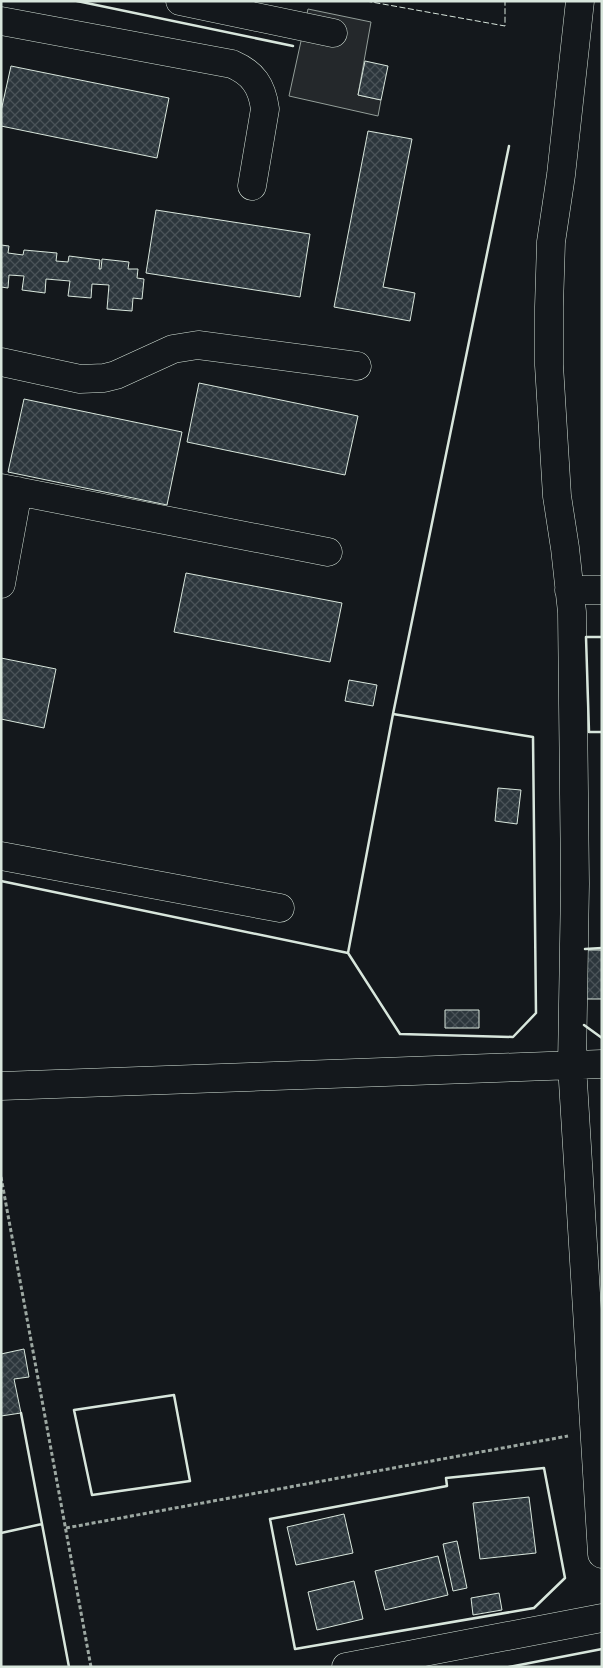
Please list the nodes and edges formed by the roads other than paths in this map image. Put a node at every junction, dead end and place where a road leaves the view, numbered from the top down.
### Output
1 (180, 1) edge
2 (580, 1) edge
3 (239, 7) edge
4 (1, 22) edge
5 (333, 33) dead end
6 (252, 186) dead end
7 (1, 362) edge
8 (357, 366) dead end
9 (9, 489) edge
10 (328, 552) dead end
11 (1, 584) edge
12 (569, 590) junction
13 (602, 590) edge
14 (1, 856) edge
15 (280, 908) dead end
16 (602, 1064) edge
17 (572, 1065) junction
18 (1, 1086) edge
19 (602, 1554) edge
20 (602, 1618) edge
21 (456, 1656) edge
22 (346, 1667) edge

1 - 3 street
2 - 12 street
3 - 5 street
4 - 6 street
7 - 8 street
9 - 10 street
9 - 11 street
12 - 13 street
12 - 17 street
14 - 15 street
16 - 17 street
17 - 18 street
17 - 19 street
20 - 21 street
21 - 22 street

